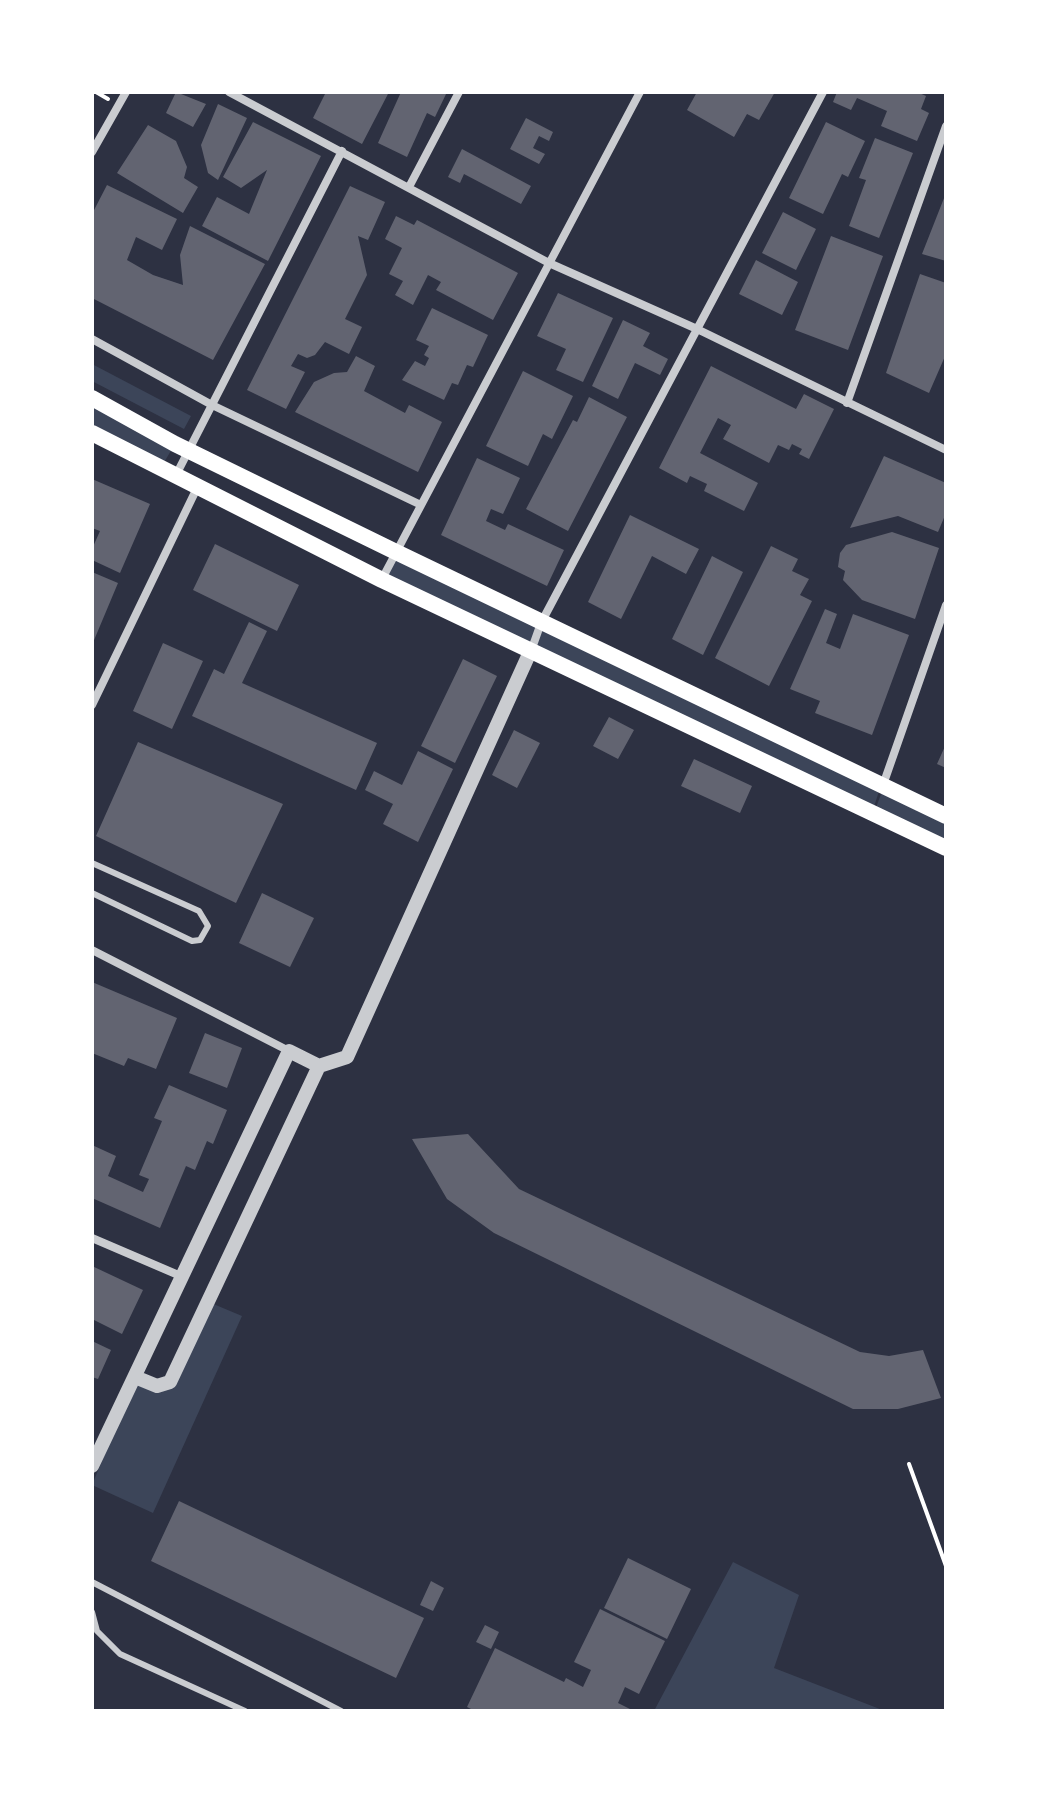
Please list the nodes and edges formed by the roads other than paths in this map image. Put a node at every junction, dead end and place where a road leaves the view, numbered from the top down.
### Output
1 (126, 92) edge
2 (229, 92) edge
3 (459, 92) edge
4 (640, 92) edge
5 (823, 92) edge
6 (946, 126) edge
7 (342, 151) junction
8 (92, 152) edge
9 (409, 187) junction
10 (549, 263) junction
11 (697, 329) junction
12 (92, 339) edge
13 (92, 398) edge
14 (847, 403) junction
15 (212, 405) junction
16 (92, 433) edge
17 (946, 450) edge
18 (190, 451) junction
19 (175, 477) junction
20 (197, 488) junction
21 (421, 505) junction
22 (396, 552) junction
23 (382, 580) junction
24 (946, 605) edge
25 (541, 623) junction
26 (530, 652) junction
27 (96, 687) edge
28 (92, 705) edge
29 (883, 785) junction
30 (946, 816) edge
31 (946, 848) edge
32 (92, 863) edge
33 (92, 893) edge
34 (92, 950) edge
35 (289, 1051) junction
36 (319, 1066) junction
37 (92, 1238) edge
38 (183, 1277) junction
39 (135, 1377) junction
40 (92, 1466) edge
41 (92, 1582) edge
42 (92, 1612) edge
43 (245, 1711) edge
44 (341, 1711) edge

1 - 8 street
2 - 7 street
3 - 9 street
4 - 10 street
5 - 11 street
6 - 14 street
7 - 9 street
7 - 15 street
9 - 10 street
10 - 11 street
10 - 21 street
11 - 14 street
11 - 25 street
12 - 15 street
13 - 18 main road
14 - 17 street
15 - 18 street
15 - 21 street
16 - 19 main road
18 - 19 street
18 - 22 main road
19 - 20 main road
20 - 23 main road
20 - 27 street
21 - 22 street
22 - 23 street
22 - 25 main road
23 - 26 main road
24 - 29 street
25 - 26 street
25 - 29 main road
26 - 31 main road
26 - 36 street
27 - 28 street
29 - 30 main road
32 - 33 lane
34 - 35 street
35 - 36 street
35 - 38 street
36 - 39 street
37 - 38 street
38 - 39 street
39 - 40 street
41 - 44 lane
42 - 43 lane

